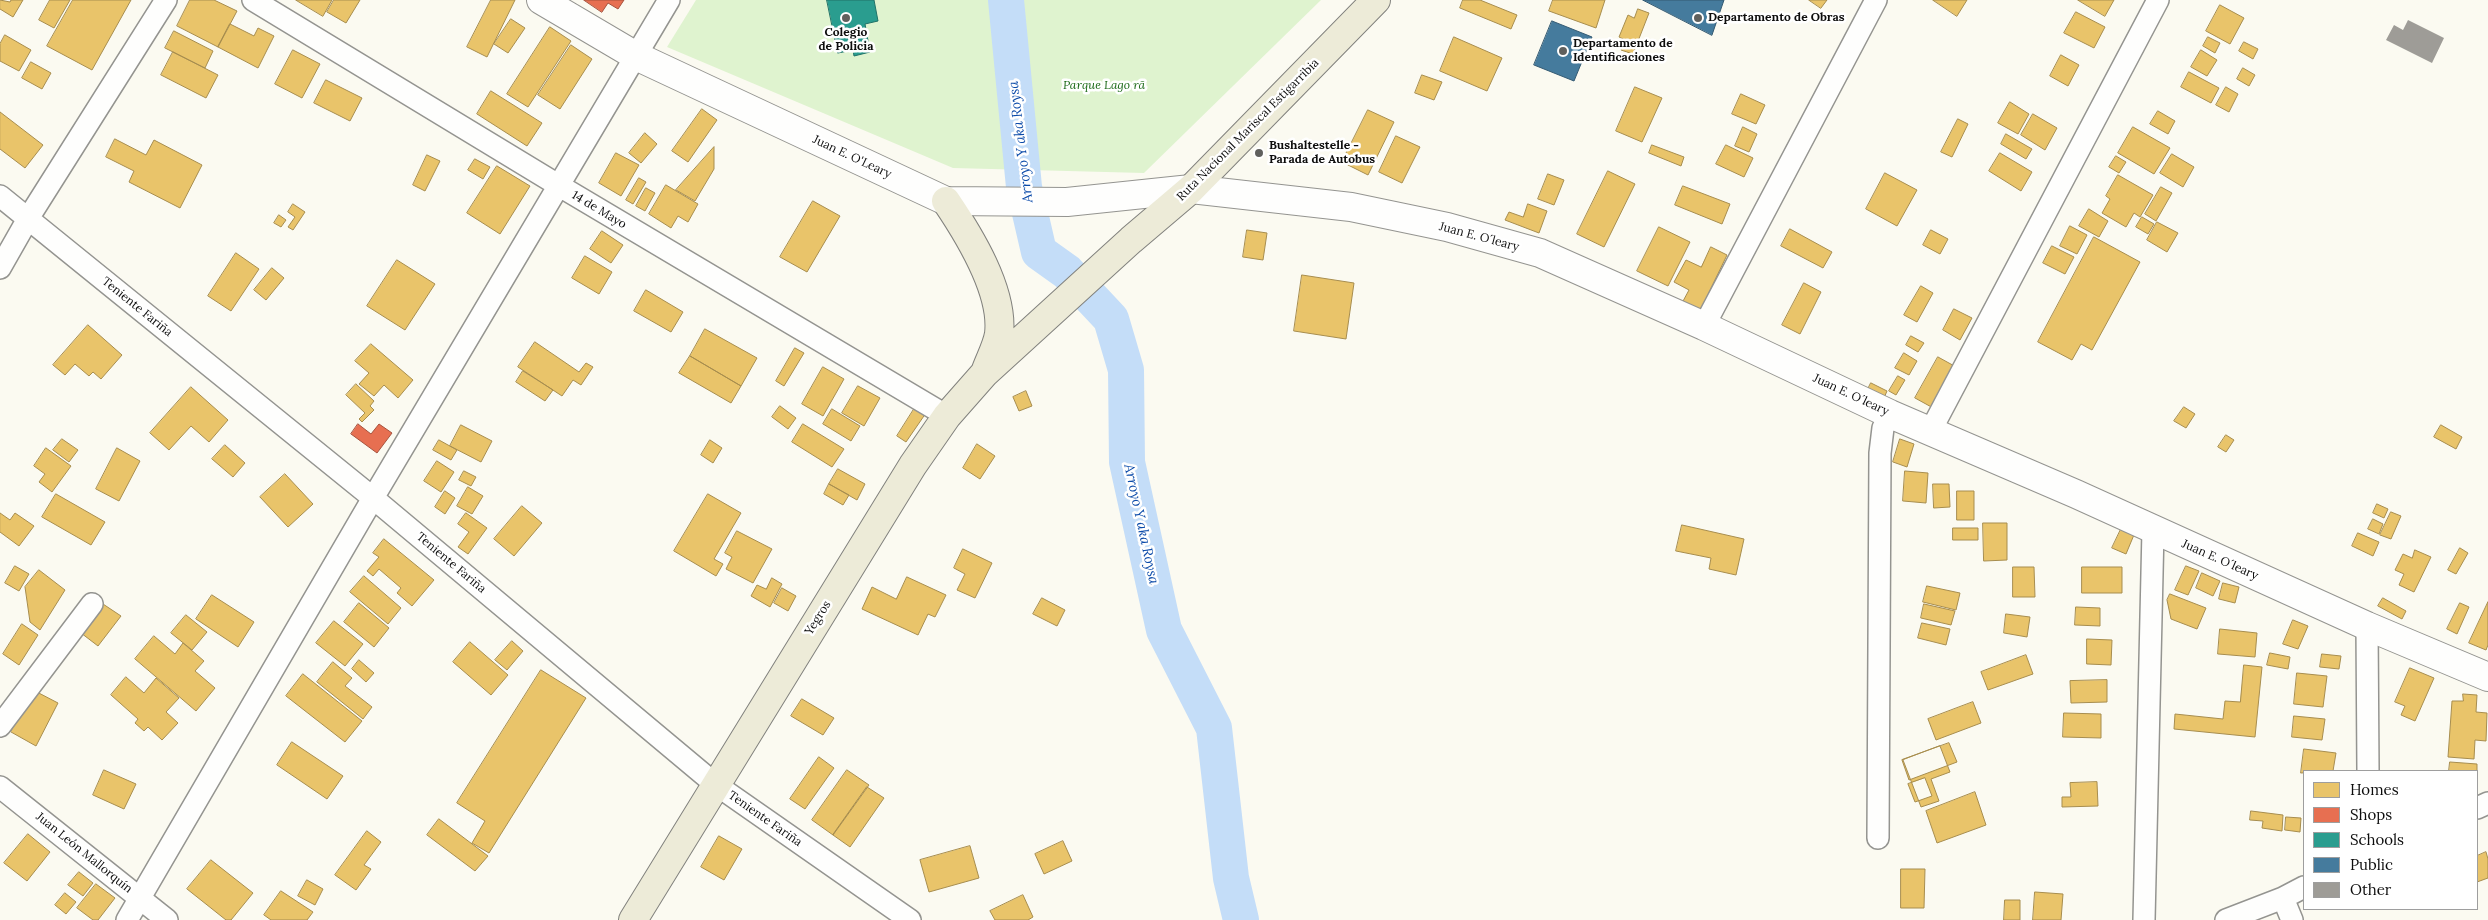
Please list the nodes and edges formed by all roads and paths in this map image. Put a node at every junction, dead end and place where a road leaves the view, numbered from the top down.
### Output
1 (166, 0) edge
2 (253, 0) edge
3 (541, 0) edge
4 (668, 0) edge
5 (1376, 0) edge
6 (1876, 0) edge
7 (2158, 0) edge
8 (636, 56) junction
9 (558, 186) junction
10 (1191, 189) junction
11 (0, 196) edge
12 (946, 201) junction
13 (29, 218) junction
14 (0, 268) edge
15 (1704, 326) junction
16 (1028, 336) joint
17 (984, 374) junction
18 (1890, 414) junction
19 (947, 416) junction
20 (1931, 430) junction
21 (373, 498) junction
22 (2153, 530) junction
23 (92, 604) dead end
24 (2367, 626) junction
25 (2488, 677) edge
26 (0, 726) edge
27 (2368, 770) edge
28 (716, 784) junction
29 (0, 787) edge
30 (1878, 838) dead end
31 (2303, 888) edge
32 (140, 898) junction
33 (2283, 898) junction
34 (127, 920) edge
35 (167, 920) edge
36 (633, 920) edge
37 (910, 920) edge
38 (2144, 920) edge
39 (2226, 920) edge
40 (2292, 920) edge

1 - 13 street
2 - 9 street, 14 de Mayo
3 - 8 street, Juan E. O'Leary
4 - 8 street
5 - 10 main road, Ruta Nacional Mariscal Estigarribia
6 - 15 street
7 - 20 street
8 - 9 street
8 - 12 street, Juan E. O'Leary
9 - 19 street, 14 de Mayo
9 - 21 street
10 - 12 street, Juan E. O'Leary
10 - 15 street, Juan E. O´leary
10 - 16 main road, Ruta Nacional Mariscal Estigarribia
11 - 13 street, Teniente Fariña
12 - 17 main road
13 - 14 street
13 - 21 street, Teniente Fariña
15 - 18 street, Juan E. O´leary
16 - 17 main road, Yegros
17 - 19 main road, Yegros
18 - 20 street, Juan E. O´leary
18 - 30 street
19 - 28 main road, Yegros
20 - 22 street, Juan E. O´leary
21 - 28 street, Teniente Fariña
21 - 32 street
22 - 24 street, Juan E. O´leary
22 - 38 street
23 - 26 street
24 - 25 street, Juan E. O´leary
24 - 27 street
28 - 36 main road, Yegros
28 - 37 street, Teniente Fariña
29 - 32 street, Juan León Mallorquín
31 - 33 street
32 - 34 street
32 - 35 street, Juan León Mallorquín
33 - 39 street
33 - 40 street

